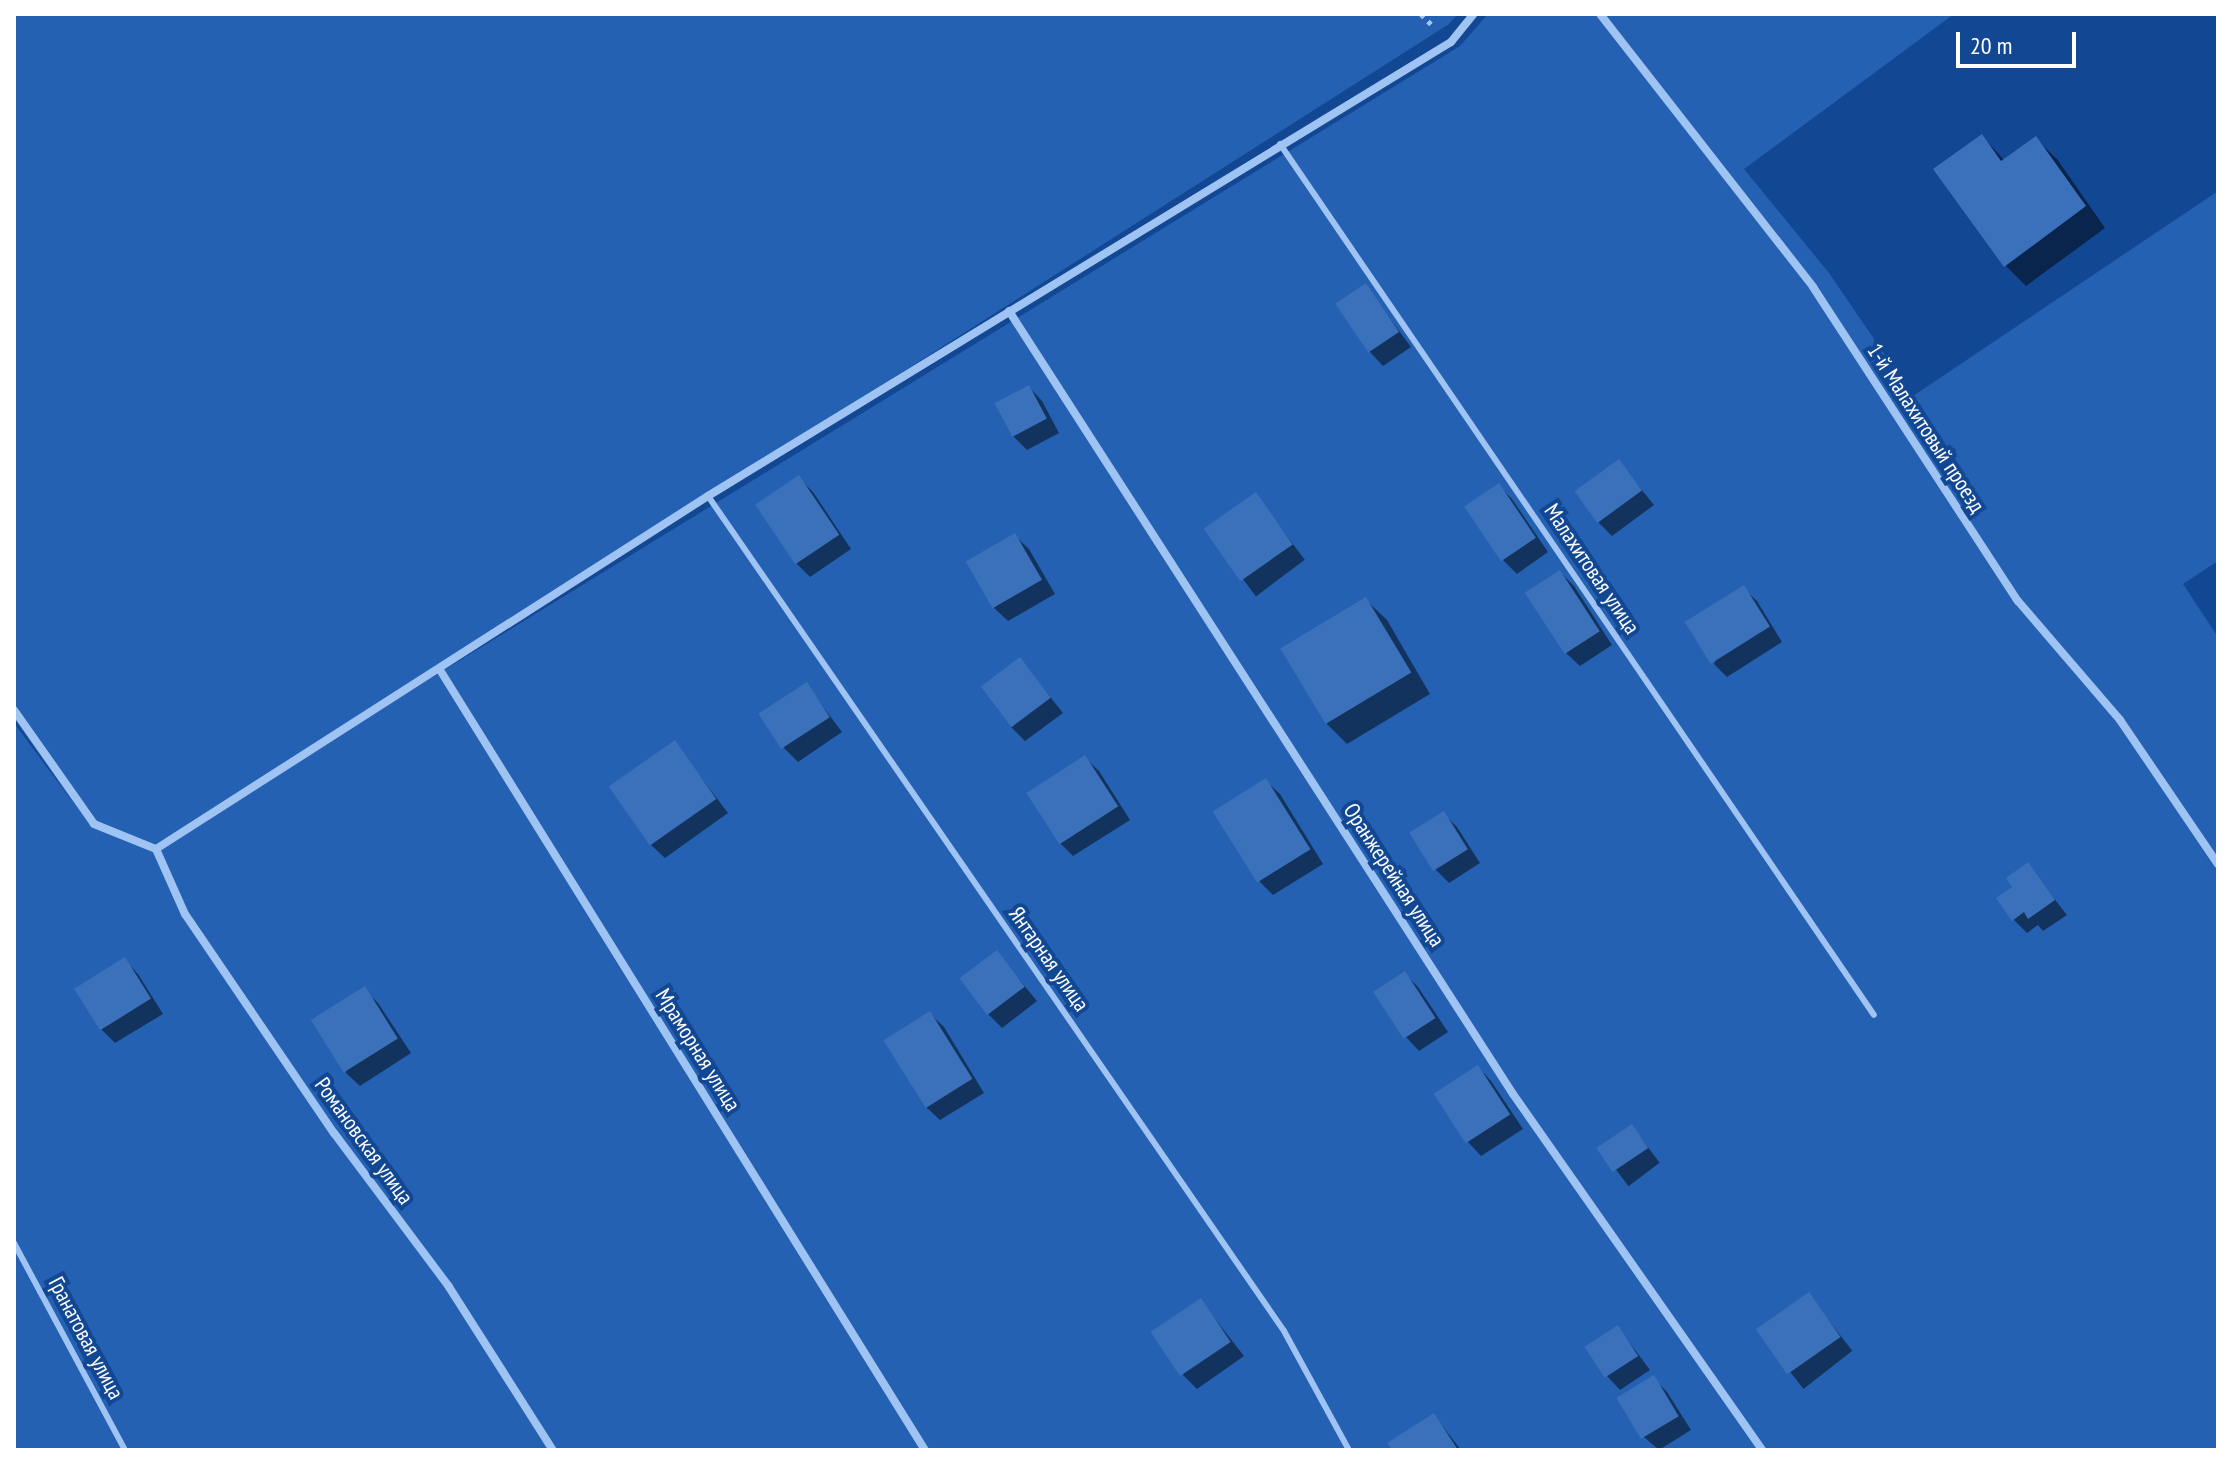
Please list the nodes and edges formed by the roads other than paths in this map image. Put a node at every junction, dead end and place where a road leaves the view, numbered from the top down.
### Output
1 (1474, 14) edge
2 (1600, 14) edge
3 (1280, 144) junction
4 (1009, 311) junction
5 (708, 496) junction
6 (440, 670) junction
7 (14, 710) edge
8 (156, 849) junction
9 (2218, 864) edge
10 (1874, 1015) dead end
11 (14, 1243) edge
12 (125, 1450) edge
13 (553, 1450) edge
14 (925, 1450) edge
15 (1349, 1450) edge
16 (1762, 1450) edge

1 - 3 street
2 - 9 street, 1-й Малахитовый проезд
3 - 4 street
3 - 10 lane, Малахитовая улица
4 - 5 street
4 - 16 street, Оранжерейная улица
5 - 6 street
5 - 15 lane, Янтарная улица
6 - 8 street
6 - 14 street, Мраморная улица
7 - 8 street
8 - 13 street, Романовская улица
11 - 12 lane, Гранатовая улица

